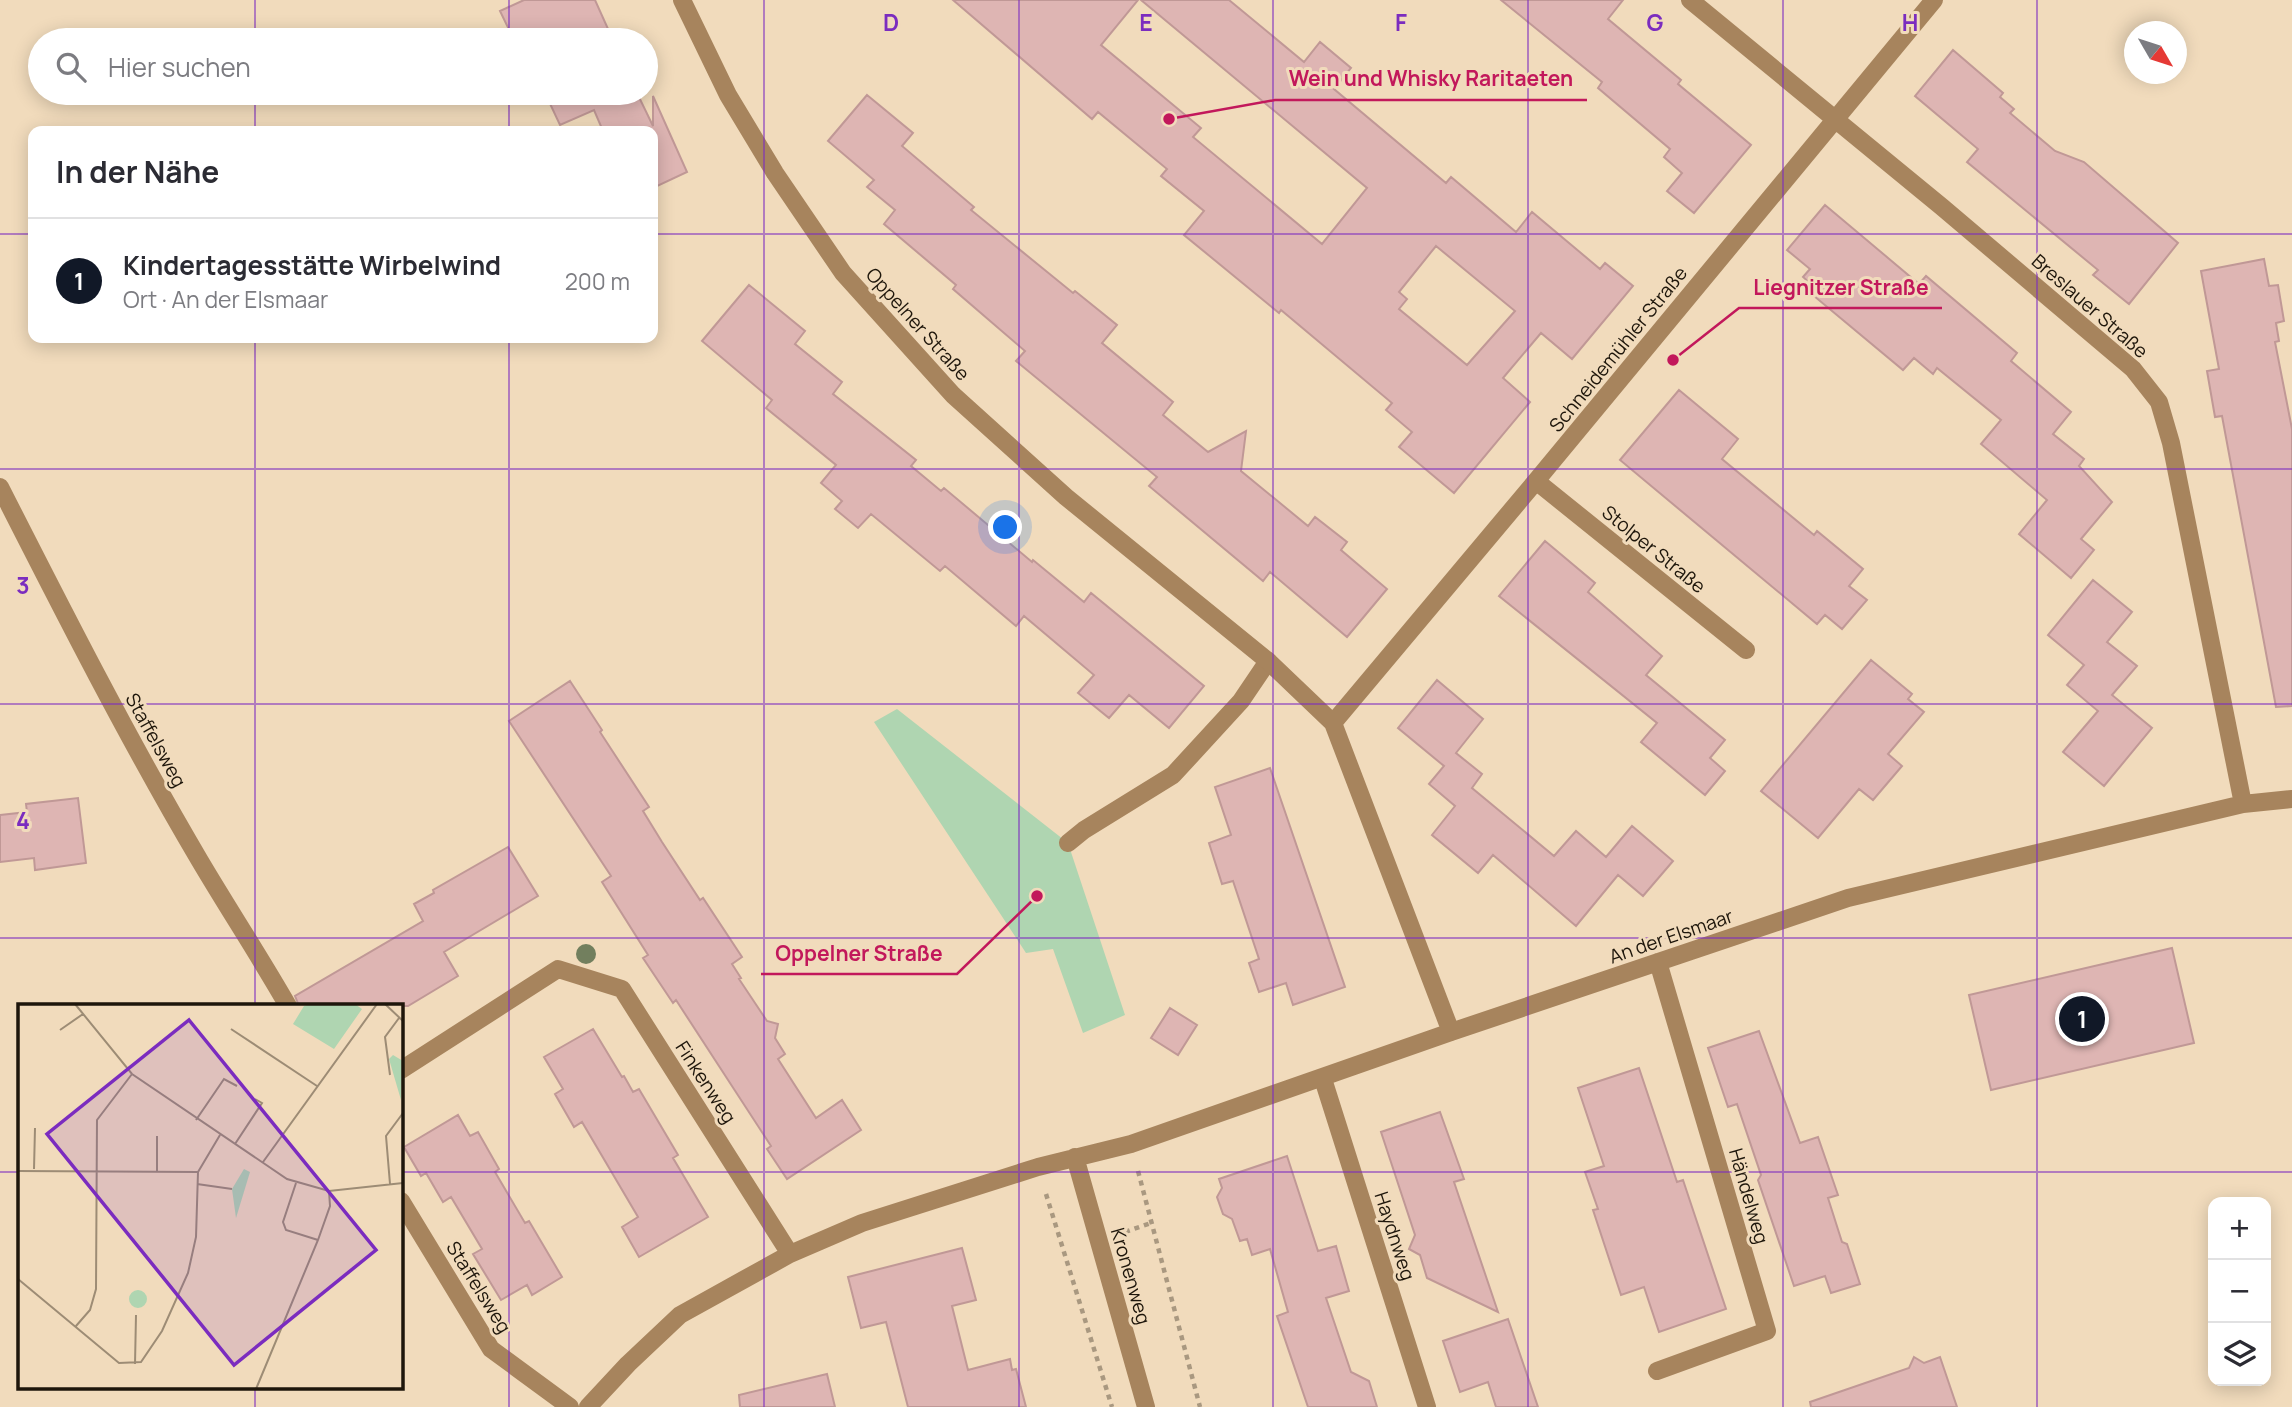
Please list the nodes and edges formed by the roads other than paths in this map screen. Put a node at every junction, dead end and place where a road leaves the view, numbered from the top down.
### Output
1 (682, 0) edge
2 (1690, 0) edge
3 (1934, 0) edge
4 (1834, 119) junction
5 (1536, 481) junction
6 (0, 487) edge
7 (1746, 650) dead end
8 (1268, 661) junction
9 (1333, 723) junction
10 (2292, 799) edge
11 (2243, 804) junction
12 (1068, 843) dead end
13 (1658, 962) junction
14 (287, 1004) edge
15 (1451, 1032) junction
16 (402, 1069) edge
17 (1323, 1079) junction
18 (1075, 1157) junction
19 (402, 1203) edge
20 (790, 1254) junction
21 (1657, 1371) dead end
22 (570, 1407) edge
23 (588, 1407) edge
24 (1146, 1407) edge
25 (1427, 1407) edge

1 - 8 street, Oppelner Straße
2 - 4 street, Breslauer Straße
3 - 4 street, Schneidemühler Straße
4 - 5 street, Schneidemühler Straße
4 - 11 street, Breslauer Straße
5 - 7 street, Stolper Straße
5 - 9 street, Schneidemühler Straße
6 - 14 street, Staffelsweg
8 - 9 street, Oppelner Straße
8 - 12 street
9 - 15 street, Oppelner Straße
10 - 11 street, An der Elsmaar
11 - 13 street, An der Elsmaar
13 - 15 street, An der Elsmaar
13 - 21 street, Händelweg
15 - 17 street, An der Elsmaar
16 - 20 street, Finkenweg
17 - 18 street, An der Elsmaar
17 - 25 street, Haydnweg
18 - 20 street
18 - 24 street, Kronenweg
19 - 22 street, Staffelsweg
20 - 23 street

